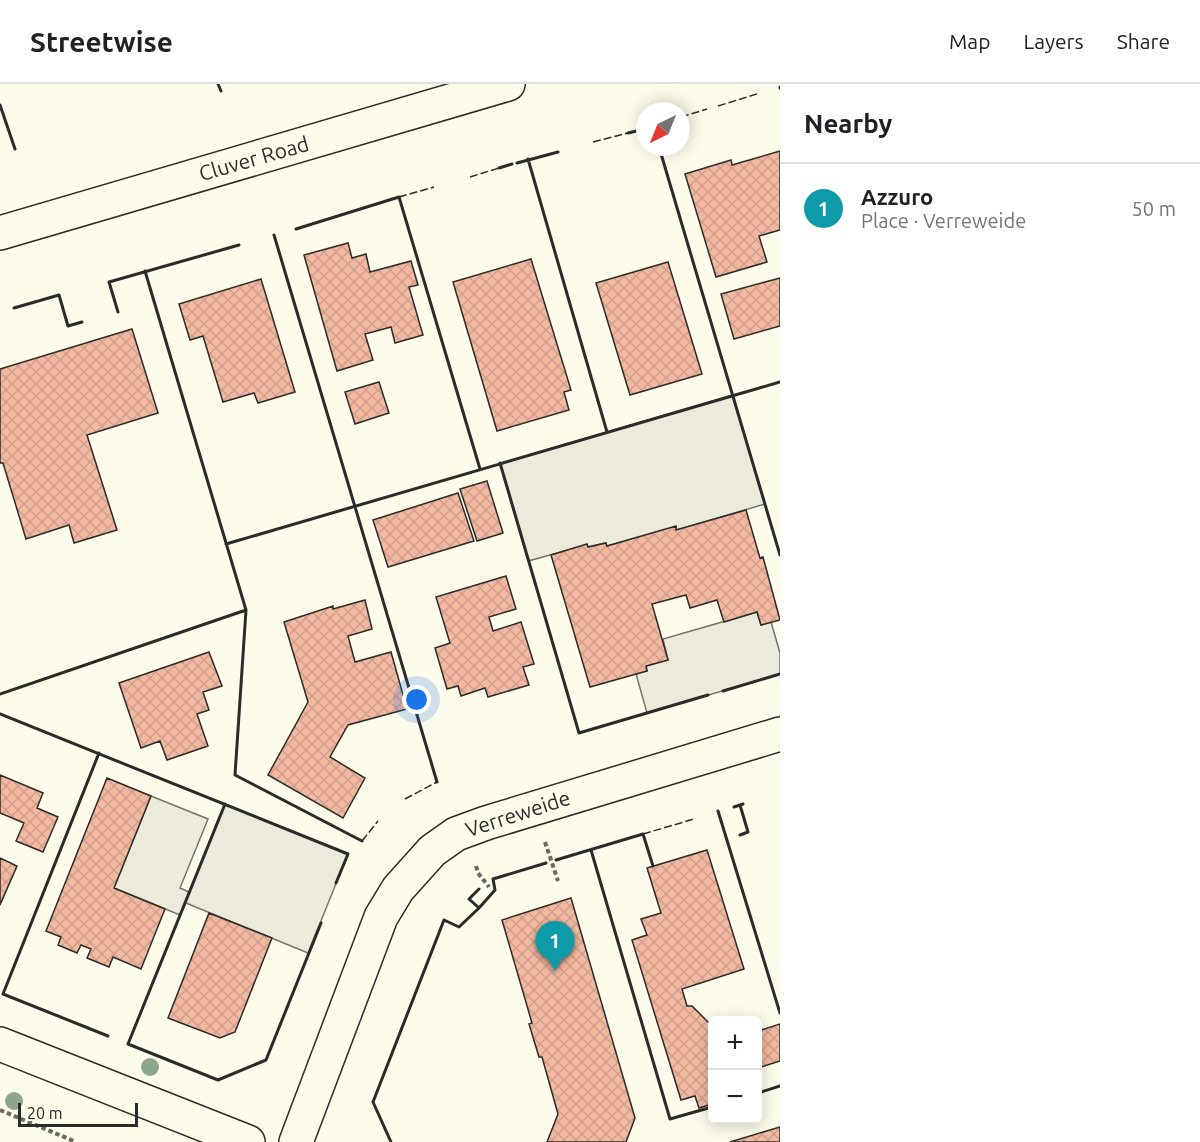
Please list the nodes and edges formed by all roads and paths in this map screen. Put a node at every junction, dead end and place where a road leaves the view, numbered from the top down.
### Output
1 (508, 84) edge
2 (0, 233) edge
3 (780, 734) edge
4 (551, 861) dead end
5 (476, 863) dead end
6 (558, 881) dead end
7 (489, 887) dead end
8 (0, 1044) edge
9 (0, 1110) edge
10 (76, 1142) edge
11 (248, 1142) edge
12 (296, 1142) edge

1 - 2 street, Cluver Road
3 - 12 street, Verreweide
4 - 6 path
5 - 7 path
8 - 11 street
9 - 10 path

